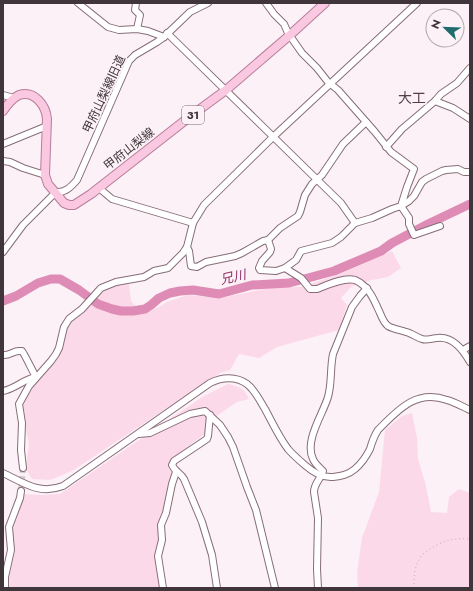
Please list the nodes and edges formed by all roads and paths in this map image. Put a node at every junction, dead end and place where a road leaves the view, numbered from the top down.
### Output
1 (78, 3) edge
2 (136, 3) edge
3 (208, 3) edge
4 (266, 3) edge
5 (325, 3) edge
6 (417, 3) edge
7 (137, 29) junction
8 (166, 35) junction
9 (290, 35) junction
10 (470, 68) edge
11 (330, 84) junction
12 (226, 90) junction
13 (3, 95) edge
14 (14, 98) junction
15 (435, 101) junction
16 (3, 111) edge
17 (470, 119) edge
18 (366, 122) junction
19 (47, 126) junction
20 (273, 138) junction
21 (3, 144) edge
22 (386, 147) junction
23 (3, 161) edge
24 (470, 172) edge
25 (45, 175) junction
26 (316, 180) junction
27 (99, 188) junction
28 (56, 192) junction
29 (401, 206) junction
30 (193, 223) junction
31 (355, 223) junction
32 (440, 226) dead end
33 (268, 240) junction
34 (187, 247) junction
35 (3, 252) edge
36 (285, 268) junction
37 (367, 288) junction
38 (470, 346) edge
39 (462, 350) junction
40 (3, 355) edge
41 (470, 362) edge
42 (36, 378) junction
43 (3, 391) edge
44 (470, 410) edge
45 (210, 415) junction
46 (138, 434) junction
47 (23, 468) tunnel mouth
48 (176, 472) junction
49 (3, 473) edge
50 (322, 476) junction
51 (22, 491) tunnel mouth
52 (470, 539) edge
53 (5, 588) edge
54 (163, 588) edge
55 (217, 588) edge
56 (275, 588) edge
57 (318, 588) edge
58 (414, 588) edge

1 - 7 street
2 - 7 street
3 - 8 street, 甲府山梨線旧道
4 - 9 street
5 - 9 main road, 甲府山梨線 / 31
6 - 11 street
7 - 8 street
8 - 12 street
8 - 28 street, 甲府山梨線旧道
9 - 11 street
9 - 12 main road, 甲府山梨線 / 31
10 - 15 street
11 - 18 street
11 - 20 street
12 - 20 street
12 - 27 main road, 甲府山梨線 / 31
13 - 14 street
14 - 16 main road
14 - 19 main road
15 - 17 street
15 - 22 street
18 - 22 street
18 - 26 street
19 - 21 street
19 - 25 main road
20 - 26 street
20 - 30 street
22 - 29 street
23 - 25 street
24 - 29 street
25 - 28 main road, 甲府山梨線 / 31
26 - 31 street
26 - 33 street
27 - 28 main road, 甲府山梨線 / 31
27 - 30 street
28 - 35 street
29 - 31 street
29 - 32 street
30 - 34 street
31 - 36 street
33 - 34 street
33 - 36 street
34 - 42 street
36 - 37 street
37 - 39 street
37 - 50 street
38 - 39 street
39 - 41 street
40 - 42 street
42 - 43 street
42 - 47 street
44 - 50 street
45 - 46 street
45 - 48 street
45 - 56 street
46 - 49 street
46 - 50 street
48 - 54 street
48 - 55 street
50 - 57 street
51 - 53 street
52 - 58 path

